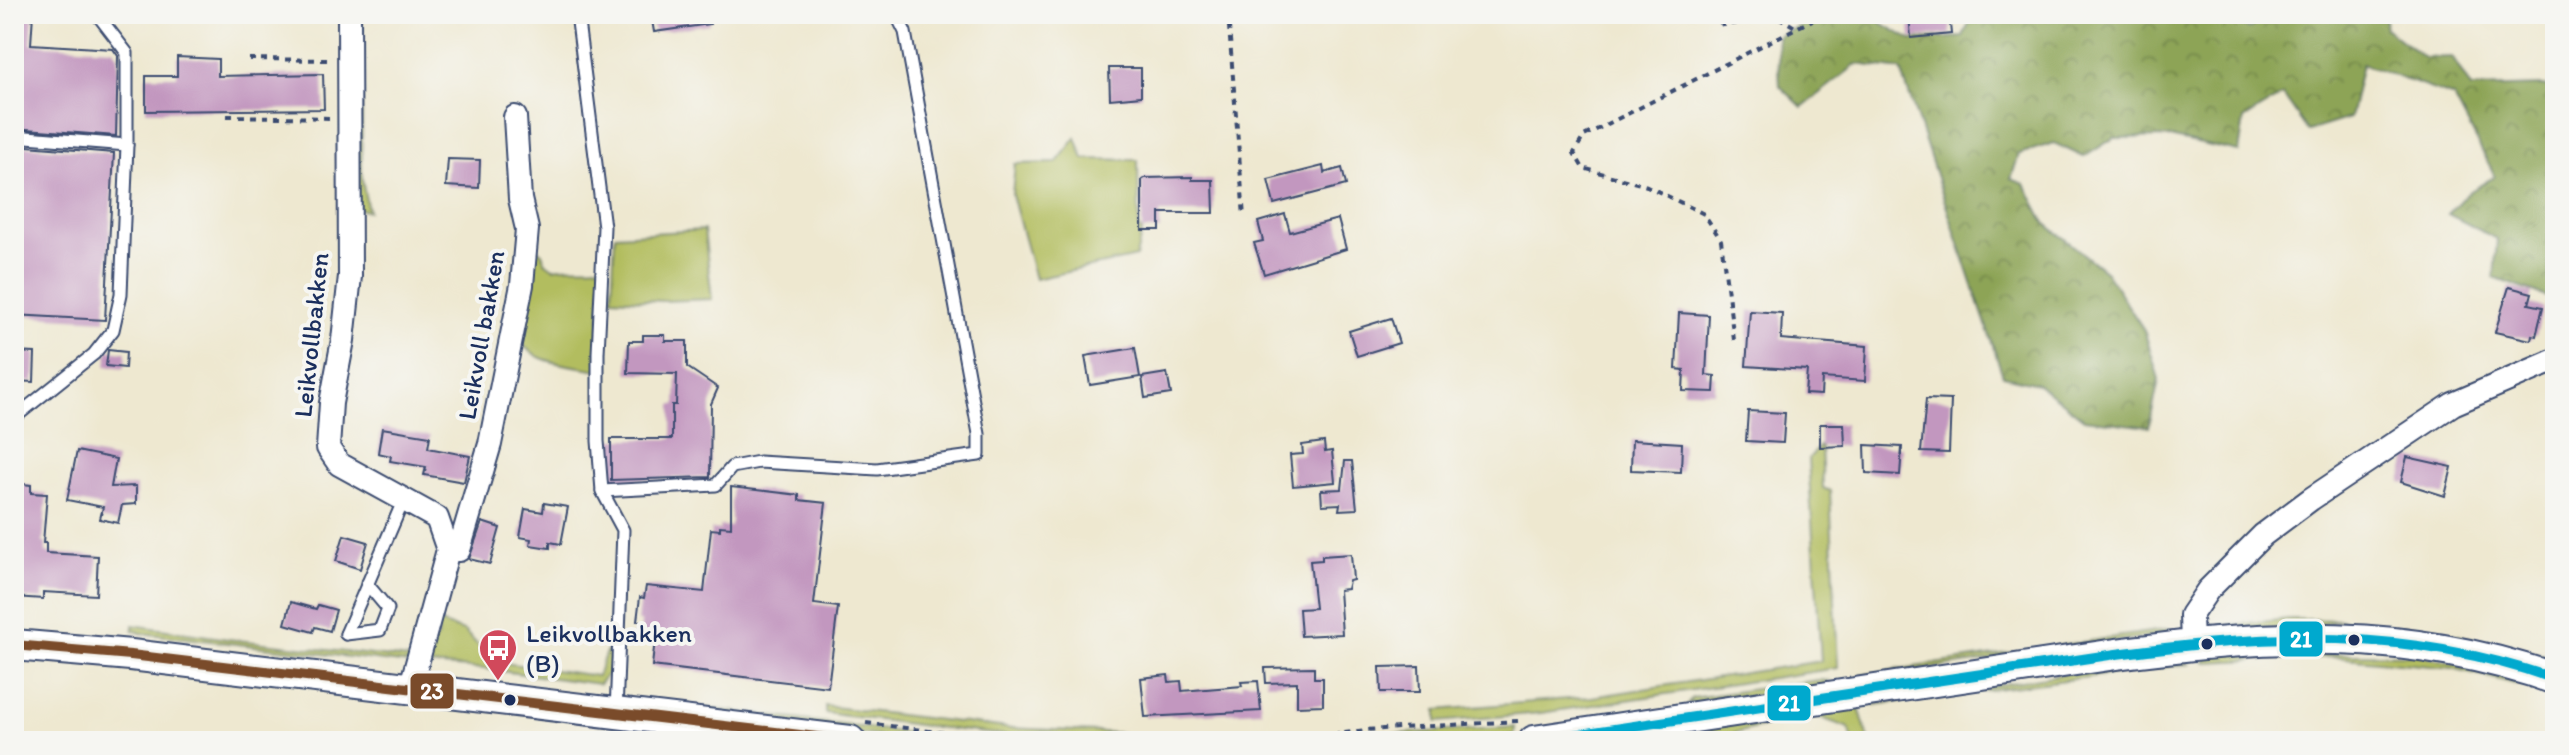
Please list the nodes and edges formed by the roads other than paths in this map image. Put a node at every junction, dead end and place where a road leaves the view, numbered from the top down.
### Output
1 (97, 14) edge
2 (349, 14) edge
3 (577, 14) edge
4 (896, 14) edge
5 (515, 117) dead end
6 (14, 136) edge
7 (127, 145) junction
8 (2555, 360) edge
9 (14, 418) edge
10 (602, 491) junction
11 (404, 499) junction
12 (448, 550) junction
13 (367, 584) junction
14 (14, 645) edge
15 (2192, 645) junction
16 (2555, 679) edge
17 (410, 689) junction
18 (616, 713) junction
19 (850, 741) edge
20 (1534, 741) edge

1 - 7 lane
2 - 11 street, Leikvollbakken
3 - 10 lane
4 - 10 lane
5 - 12 street, Leikvoll bakken
6 - 7 lane
7 - 9 lane
8 - 15 street
10 - 18 lane
11 - 12 street, Leikvollbakken
11 - 13 lane
12 - 17 street
13 - 13 lane
14 - 17 main road
15 - 16 main road
15 - 20 main road
17 - 18 main road
18 - 19 main road

